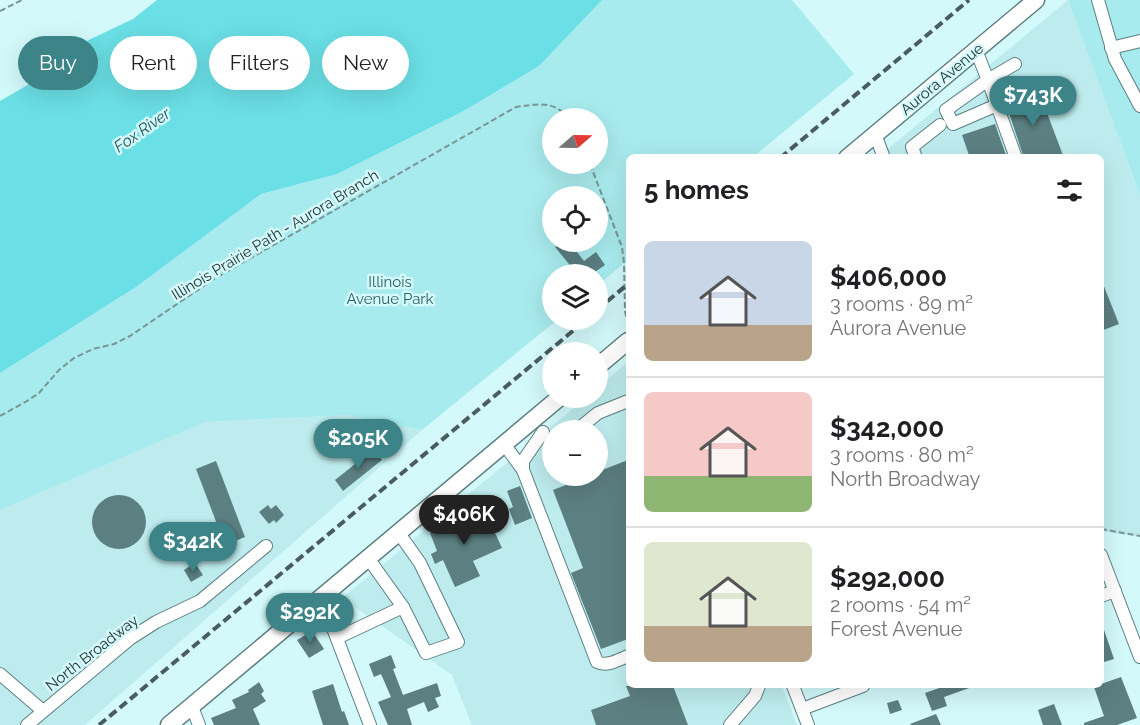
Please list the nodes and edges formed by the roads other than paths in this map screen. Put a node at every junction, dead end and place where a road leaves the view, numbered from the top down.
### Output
1 (1036, 0) edge
2 (1098, 0) edge
3 (1140, 41) edge
4 (1111, 48) junction
5 (976, 50) junction
6 (1015, 64) dead end
7 (988, 80) junction
8 (997, 105) junction
9 (1140, 106) edge
10 (940, 125) dead end
11 (875, 134) junction
12 (852, 154) edge
13 (882, 154) edge
14 (915, 154) edge
15 (1015, 154) edge
16 (626, 343) edge
17 (608, 358) edge
18 (626, 402) edge
19 (589, 420) edge
20 (542, 428) edge
21 (504, 444) junction
22 (523, 470) junction
23 (398, 532) junction
24 (266, 546) dead end
25 (368, 558) junction
26 (1104, 563) edge
27 (1115, 591) junction
28 (1104, 595) edge
29 (321, 597) junction
30 (403, 607) junction
31 (337, 638) junction
32 (626, 657) edge
33 (1140, 657) edge
34 (0, 674) edge
35 (758, 688) edge
36 (794, 688) edge
37 (857, 688) edge
38 (192, 707) junction
39 (802, 708) junction
40 (43, 711) junction
41 (27, 725) edge
42 (169, 725) edge
43 (199, 725) edge
44 (370, 725) edge
45 (730, 725) edge
46 (808, 725) edge

1 - 5 main road, Aurora Avenue
2 - 4 street
3 - 4 street
4 - 9 street
5 - 7 street
5 - 11 main road, Aurora Avenue
6 - 7 street
7 - 8 street
7 - 8 street
8 - 15 street
10 - 14 street
11 - 12 main road, Aurora Avenue
11 - 13 street
16 - 17 main road
18 - 19 street
20 - 21 main road
20 - 22 street
21 - 22 street
21 - 23 main road
22 - 32 street
23 - 25 main road
23 - 30 street
24 - 40 street, North Broadway
25 - 29 main road
25 - 30 street
26 - 27 street
27 - 28 street
27 - 33 street
29 - 31 street
29 - 38 main road
30 - 31 street
31 - 44 street
34 - 40 street
35 - 45 street
36 - 39 street
37 - 39 street
38 - 42 main road
38 - 43 street
39 - 46 street
40 - 41 street, North Broadway

